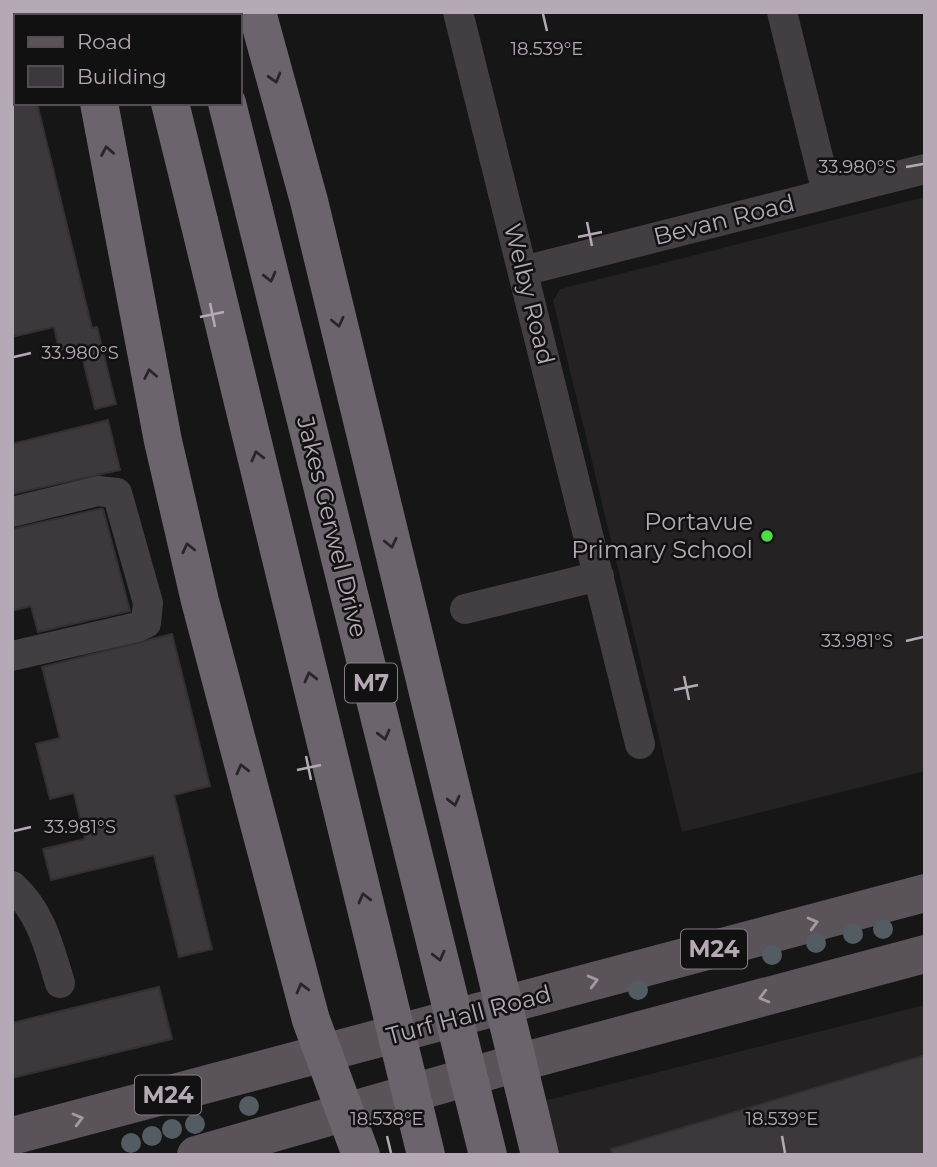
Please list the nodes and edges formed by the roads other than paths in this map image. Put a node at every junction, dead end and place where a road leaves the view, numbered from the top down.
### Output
1 (257, 12) edge
2 (458, 12) edge
3 (782, 12) edge
4 (99, 105) edge
5 (171, 105) edge
6 (228, 105) edge
7 (925, 169) edge
8 (827, 193) junction
9 (523, 271) junction
10 (12, 512) edge
11 (599, 576) junction
12 (466, 608) dead end
13 (12, 656) edge
14 (640, 744) dead end
15 (12, 886) edge
16 (925, 893) edge
17 (925, 954) edge
18 (60, 983) dead end
19 (504, 1006) junction
20 (323, 1054) junction
21 (517, 1063) junction
22 (344, 1111) junction
23 (12, 1136) edge
24 (196, 1155) edge
25 (361, 1155) edge
26 (426, 1155) edge
27 (488, 1155) edge
28 (540, 1155) edge

1 -> 19 highway
2 - 9 street, Welby Road
3 - 8 street
20 -> 4 highway
26 -> 5 highway, M7, bridge
6 -> 27 highway, Jakes Gerwel Drive / M7, bridge
7 - 8 street, Bevan Road
8 - 9 street, Bevan Road
9 - 11 street, Welby Road
10 - 13 street
11 - 12 street
11 - 14 street, Welby Road
15 - 18 street
19 -> 16 main road, Turf Hall Road / M24
17 -> 21 main road, M24
19 - 20 main road, Turf Hall Road / M24
19 - 21 highway
20 - 22 highway
23 -> 20 main road, Turf Hall Road / M24
21 - 22 main road, M24
21 - 28 highway
22 - 24 main road, M24
22 - 25 highway

